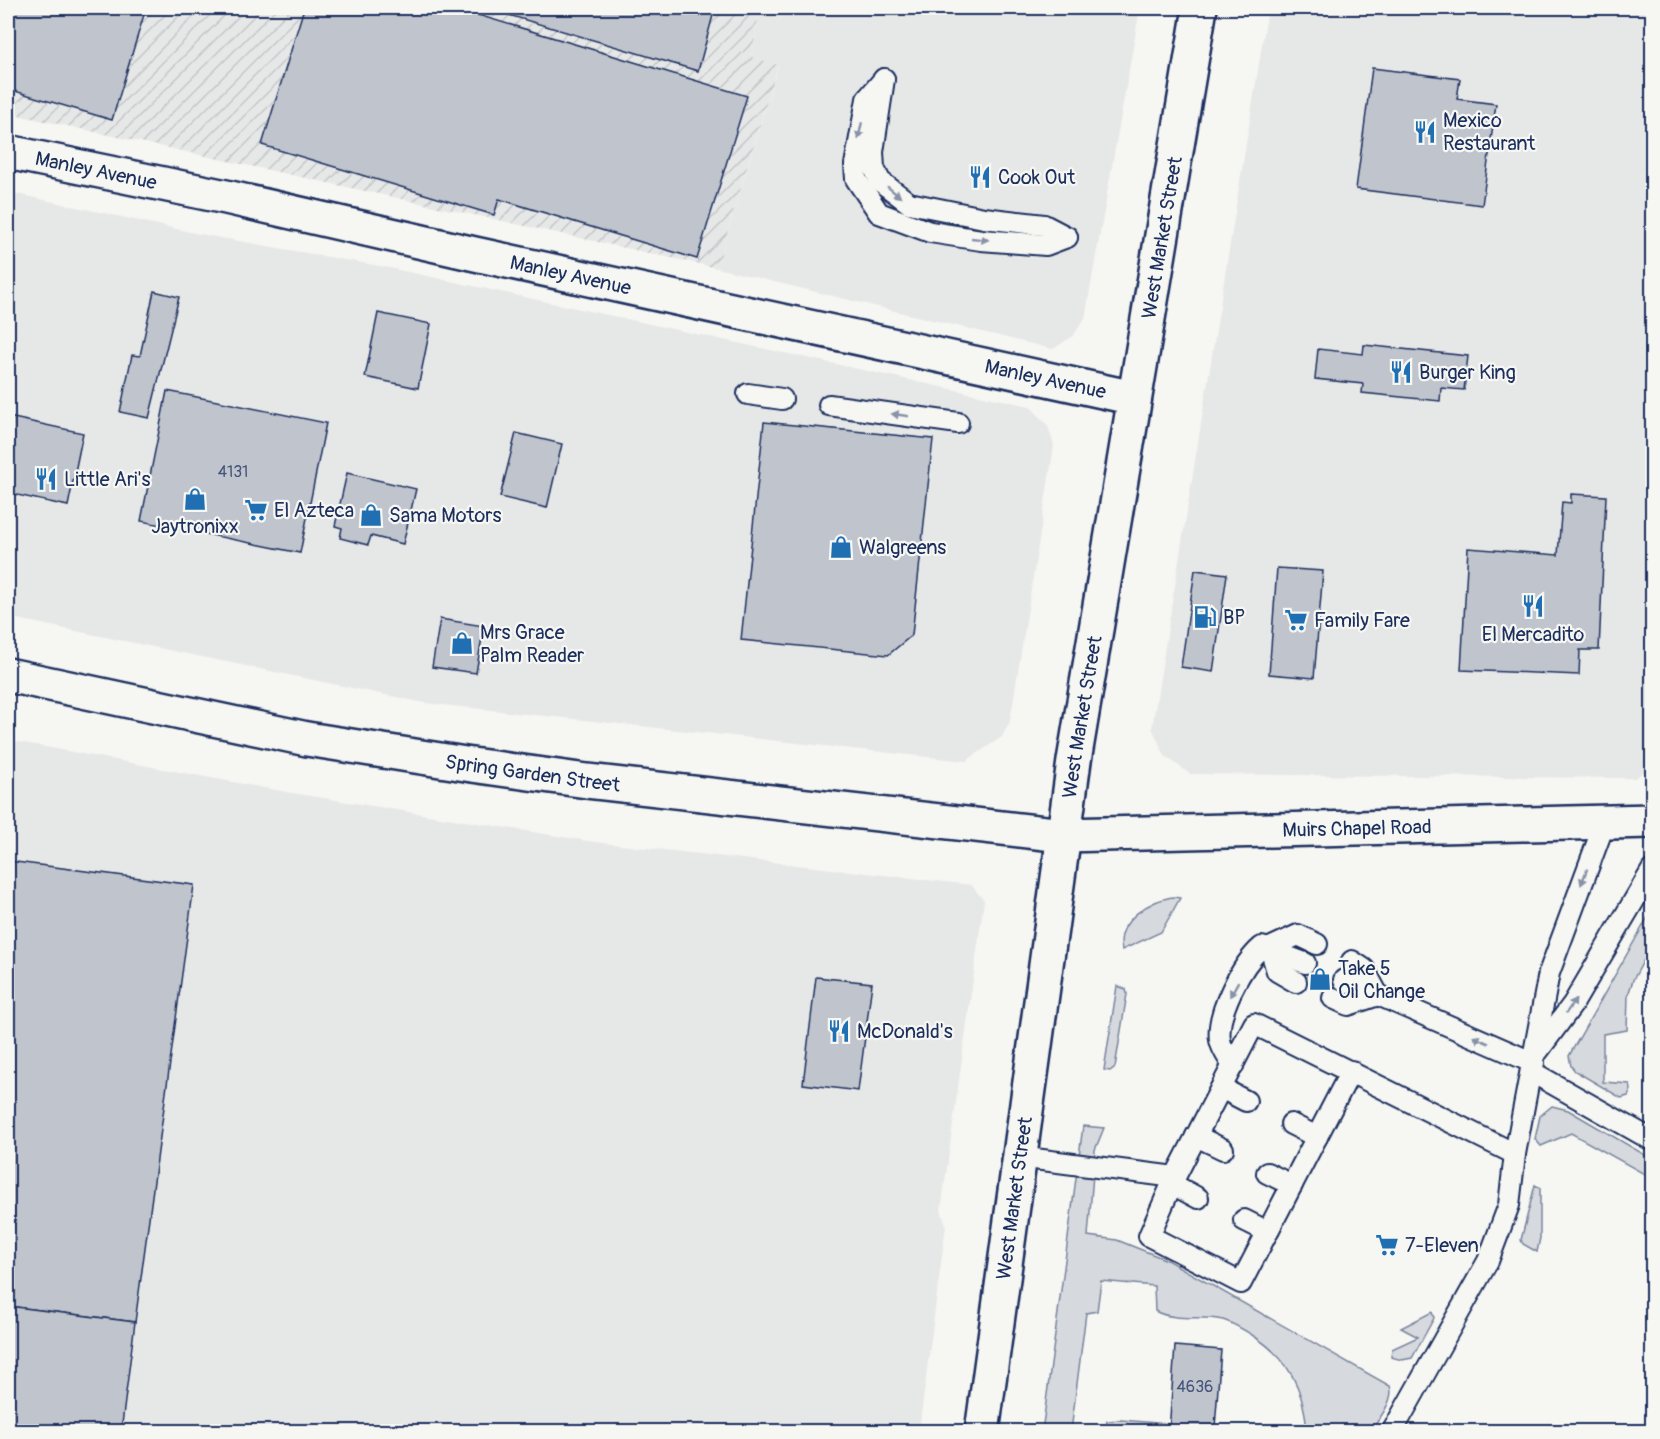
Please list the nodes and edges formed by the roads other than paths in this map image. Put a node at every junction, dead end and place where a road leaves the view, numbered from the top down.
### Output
1 (1200, 8) edge
2 (884, 79) dead end
3 (8, 152) edge
4 (1067, 237) dead end
5 (748, 394) dead end
6 (1134, 398) junction
7 (782, 399) dead end
8 (829, 405) dead end
9 (958, 423) dead end
10 (8, 675) edge
11 (1651, 819) edge
12 (1605, 822) junction
13 (1063, 835) junction
14 (1653, 870) edge
15 (1317, 944) dead end
16 (1270, 948) junction
17 (1352, 961) dead end
18 (1305, 963) dead end
19 (1344, 980) dead end
20 (1296, 982) dead end
21 (1378, 995) junction
22 (1333, 998) dead end
23 (1534, 1063) junction
24 (1233, 1066) junction
25 (1351, 1071) junction
26 (1221, 1088) junction
27 (1246, 1101) dead end
28 (1291, 1124) dead end
29 (1196, 1136) junction
30 (1317, 1137) junction
31 (1653, 1140) edge
32 (1223, 1149) dead end
33 (1515, 1154) junction
34 (1019, 1157) junction
35 (1267, 1173) dead end
36 (1173, 1181) junction
37 (1292, 1185) junction
38 (1198, 1198) dead end
39 (1244, 1220) dead end
40 (1268, 1232) junction
41 (982, 1431) edge
42 (1392, 1431) edge

1 - 6 main road, West Market Street
2 -> 4 lane
3 - 6 main road, Manley Avenue
5 - 7 lane
6 - 13 main road, West Market Street
9 -> 8 lane
10 - 13 main road, Spring Garden Street
11 - 12 main road, Muirs Chapel Road
12 - 13 main road, Muirs Chapel Road
12 -> 23 lane
13 - 34 main road, West Market Street
23 -> 14 lane
15 - 16 lane
16 - 18 lane
16 - 20 lane
16 -> 24 lane
17 - 21 lane
19 - 21 lane
21 - 22 lane
23 -> 21 lane
23 - 31 lane
23 - 33 lane
24 - 25 lane
24 - 26 lane
25 - 30 lane
25 - 33 lane
26 - 27 lane
26 - 29 lane
28 - 30 lane
29 - 32 lane
29 - 36 lane
30 - 37 lane
33 - 42 lane
34 - 36 lane
34 - 41 main road, West Market Street
35 - 37 lane
36 - 38 lane
36 - 40 lane
37 - 40 lane
39 - 40 lane

